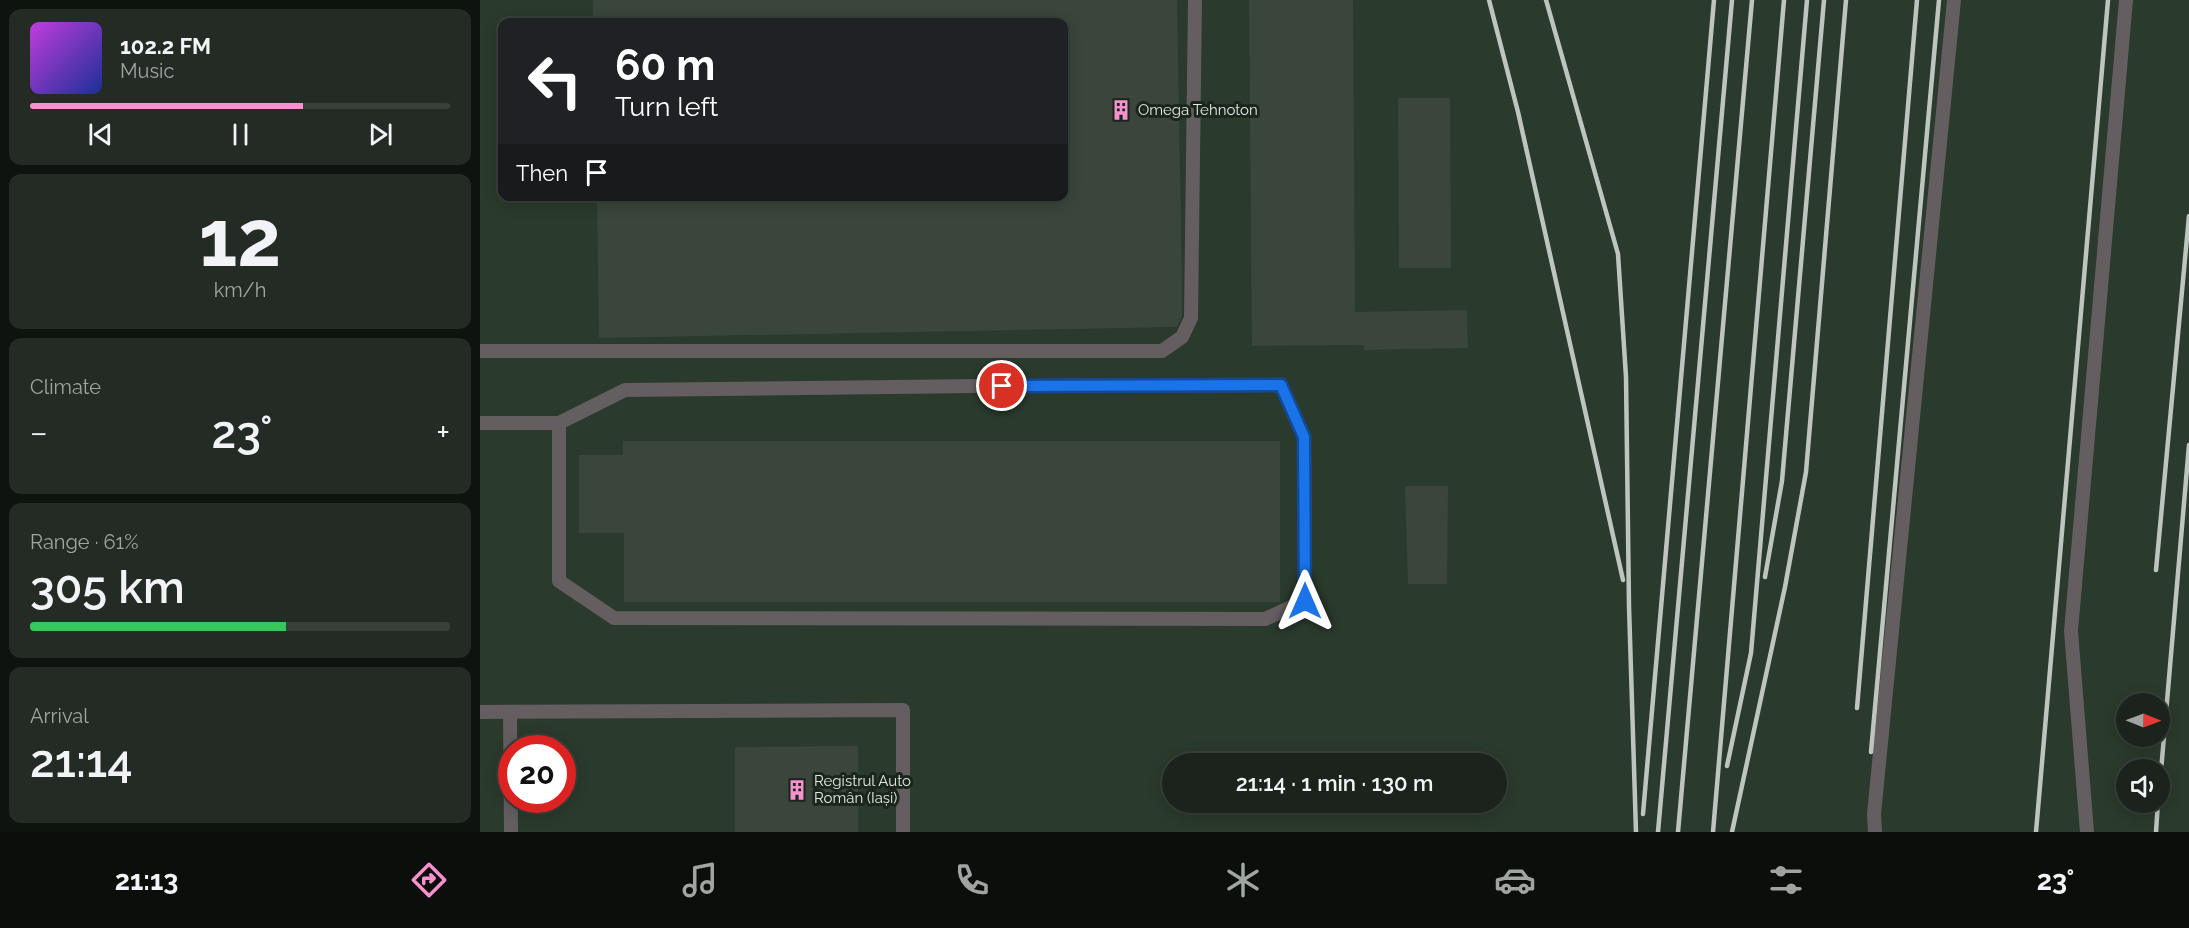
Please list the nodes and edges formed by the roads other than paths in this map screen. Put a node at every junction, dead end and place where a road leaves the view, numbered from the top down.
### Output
1 (1195, 0) edge
2 (1954, 0) edge
3 (2126, 0) edge
4 (480, 351) edge
5 (480, 423) edge
6 (559, 423) junction
7 (480, 712) edge
8 (510, 712) junction
9 (511, 832) edge
10 (903, 832) edge
11 (1875, 832) edge
12 (2087, 832) edge

1 - 4 lane
2 - 11 lane
3 - 12 lane
5 - 6 lane
6 - 6 lane
7 - 8 lane
8 - 9 lane
8 - 10 lane

